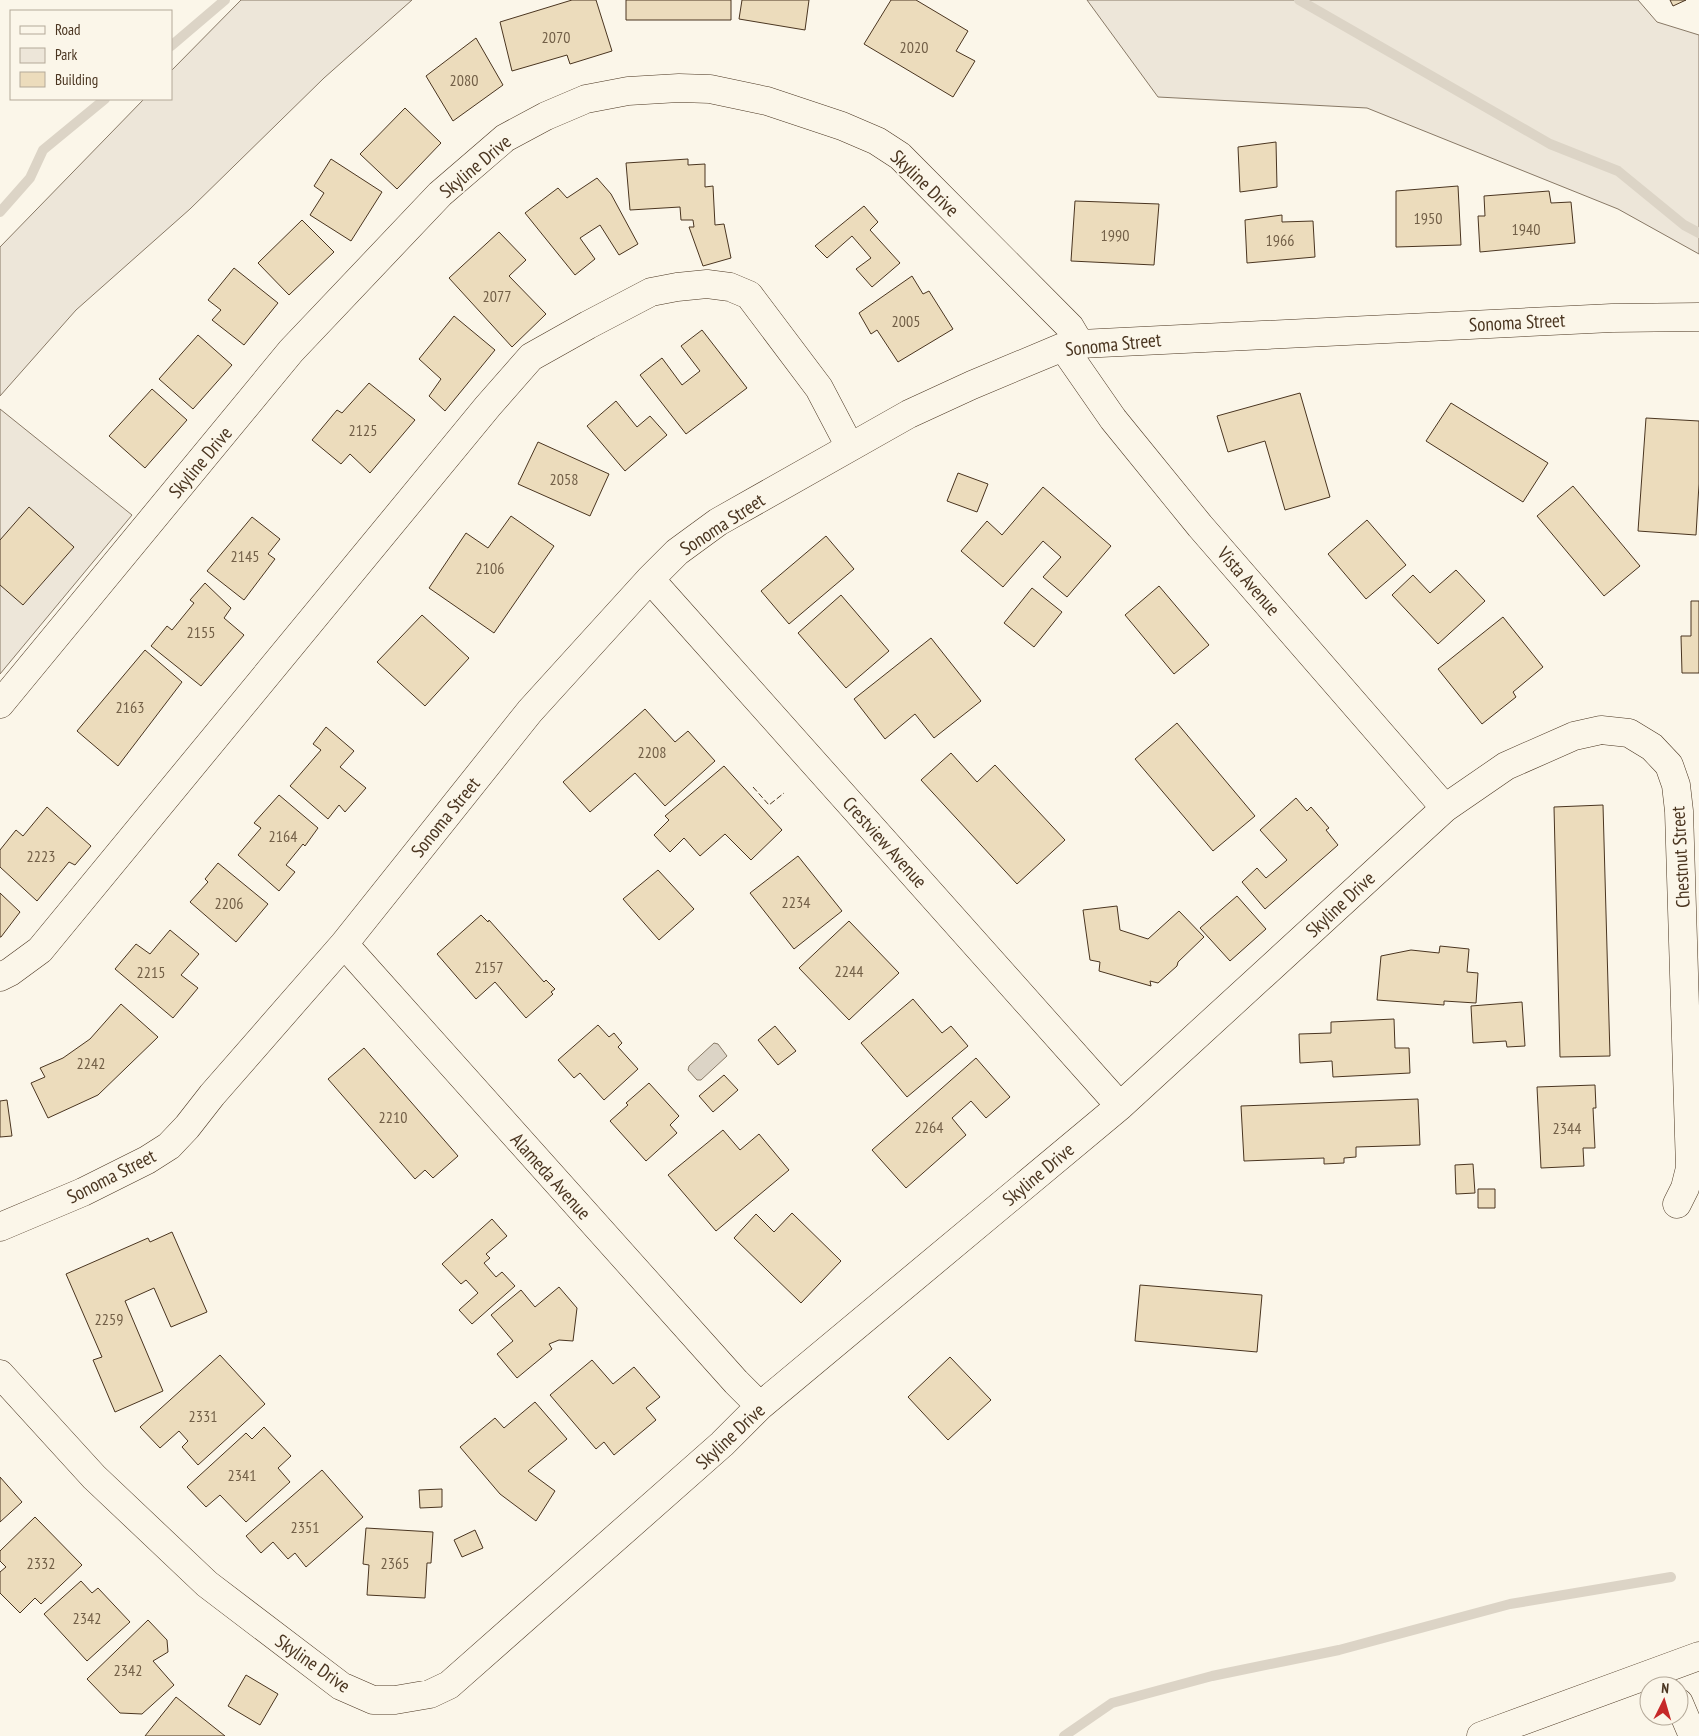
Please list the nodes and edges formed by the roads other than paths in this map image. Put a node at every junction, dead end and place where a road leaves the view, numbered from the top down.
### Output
1 (1699, 317) edge
2 (1072, 345) junction
3 (850, 447) junction
4 (650, 579) junction
5 (0, 704) edge
6 (1445, 808) junction
7 (344, 944) junction
8 (0, 977) edge
9 (1120, 1106) junction
10 (1677, 1204) dead end
11 (0, 1227) edge
12 (0, 1374) edge
13 (760, 1406) junction
14 (1699, 1656) edge
15 (1669, 1676) edge
16 (1639, 1686) edge
17 (1689, 1726) edge
18 (1699, 1734) edge
19 (1481, 1736) edge

1 - 2 street, Sonoma Street
2 - 3 street, Sonoma Street
2 - 5 street, Skyline Drive
2 - 6 street, Vista Avenue
3 - 4 street, Sonoma Street
3 - 8 street
4 - 7 street, Sonoma Street
4 - 9 street, Crestview Avenue
6 - 9 street, Skyline Drive
6 - 10 street, Chestnut Street
7 - 11 street, Sonoma Street
7 - 13 street, Alameda Avenue
9 - 13 street, Skyline Drive
12 - 13 street, Skyline Drive
14 - 15 street
16 - 19 street
17 - 18 street

